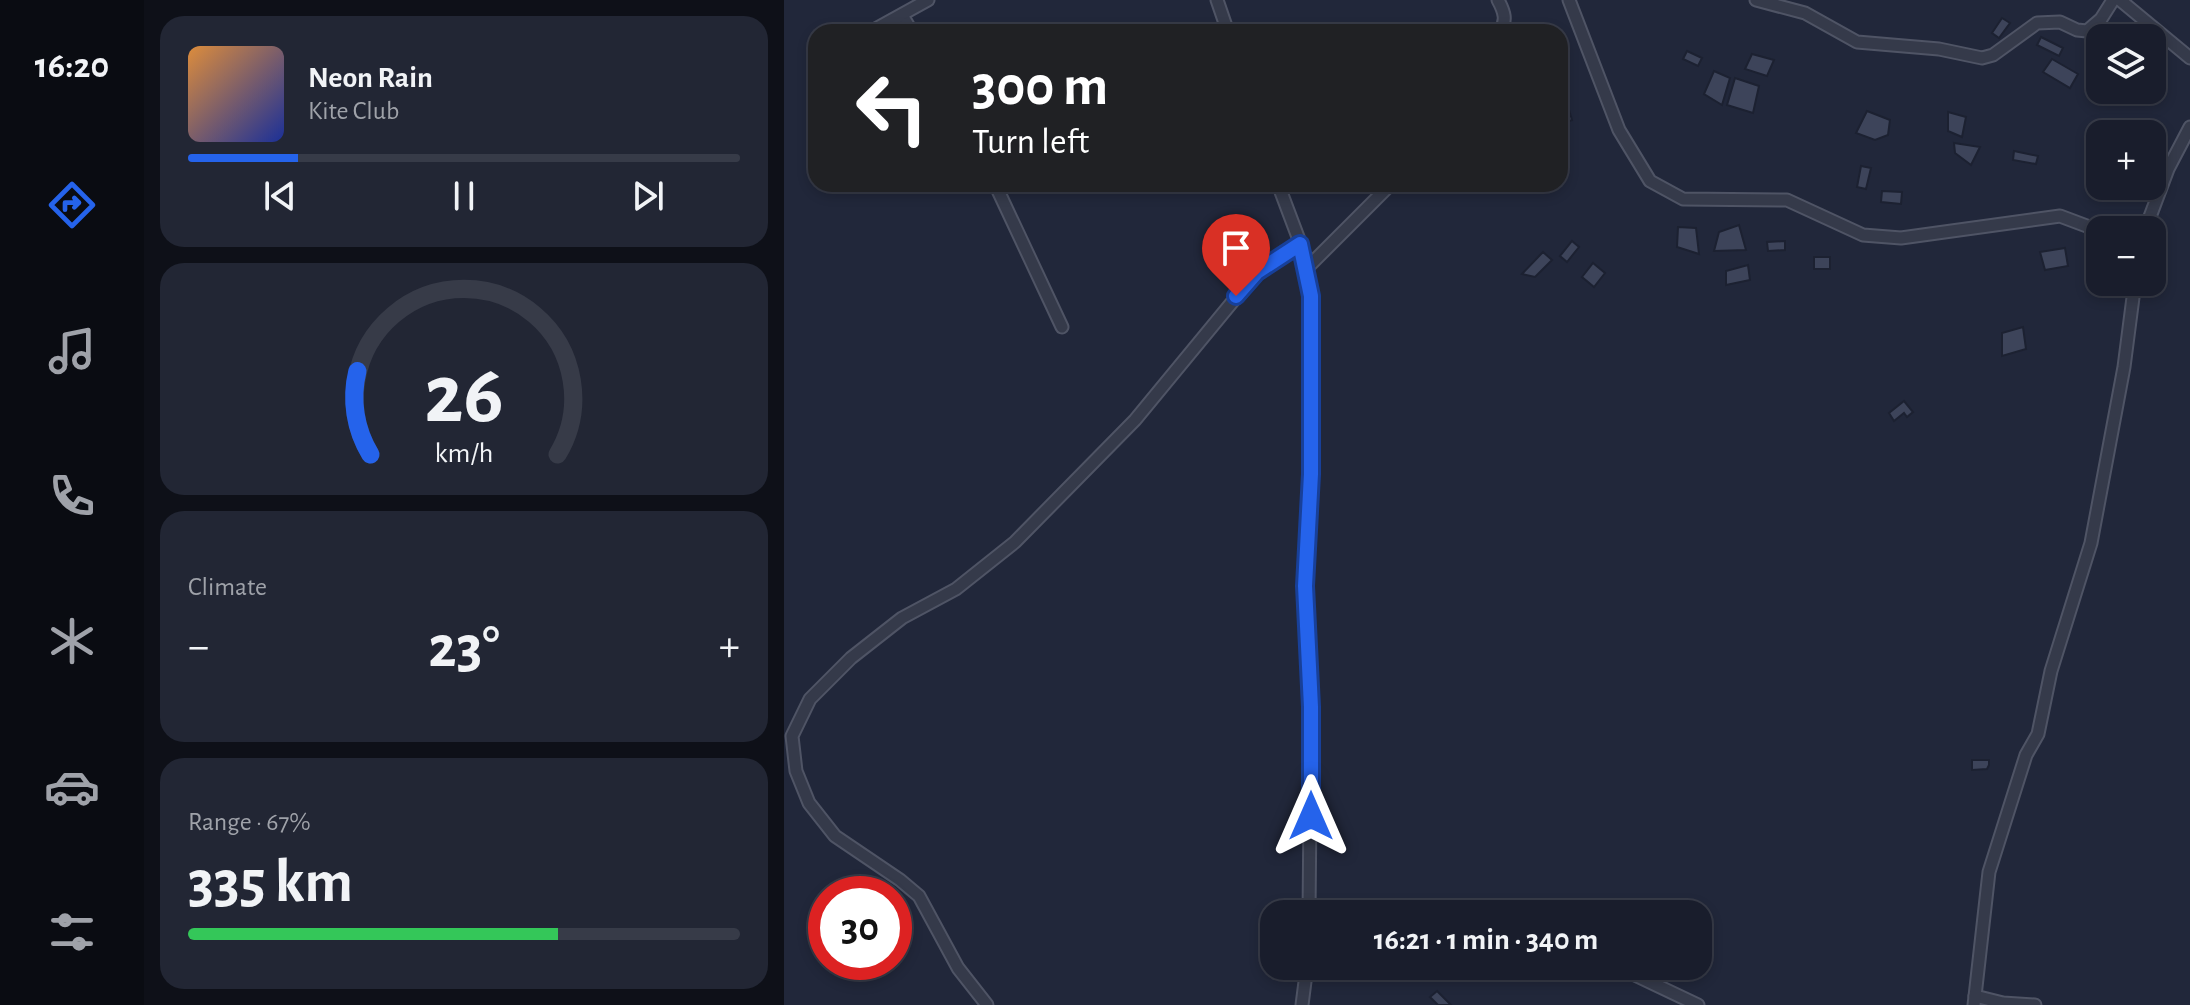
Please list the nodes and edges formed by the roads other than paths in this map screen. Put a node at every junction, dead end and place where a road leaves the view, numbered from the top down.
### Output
1 (928, 0) edge
2 (1217, 0) edge
3 (1498, 0) edge
4 (1569, 0) edge
5 (1756, 0) edge
6 (2113, 0) edge
7 (2120, 0) edge
8 (902, 15) junction
9 (885, 24) edge
10 (907, 24) edge
11 (1225, 24) edge
12 (1505, 24) edge
13 (2190, 58) edge
14 (2190, 127) edge
15 (999, 192) edge
16 (1281, 192) edge
17 (1383, 192) edge
18 (2150, 216) edge
19 (2086, 226) edge
20 (1300, 244) junction
21 (1306, 269) junction
22 (2133, 296) edge
23 (1062, 327) dead end
24 (1309, 900) edge
25 (1307, 980) edge
26 (1645, 980) edge
27 (1975, 1000) edge
28 (987, 1005) edge
29 (1302, 1005) edge
30 (1698, 1005) edge
31 (2035, 1005) edge

1 - 8 street
2 - 11 street
3 - 12 street
4 - 19 street
5 - 6 street
7 - 13 street
8 - 9 street
8 - 10 street
14 - 18 street
15 - 23 street
16 - 20 street
17 - 21 street
20 - 21 street
20 - 28 street
21 - 24 street
22 - 27 street
25 - 29 street
26 - 30 street
27 - 31 street

